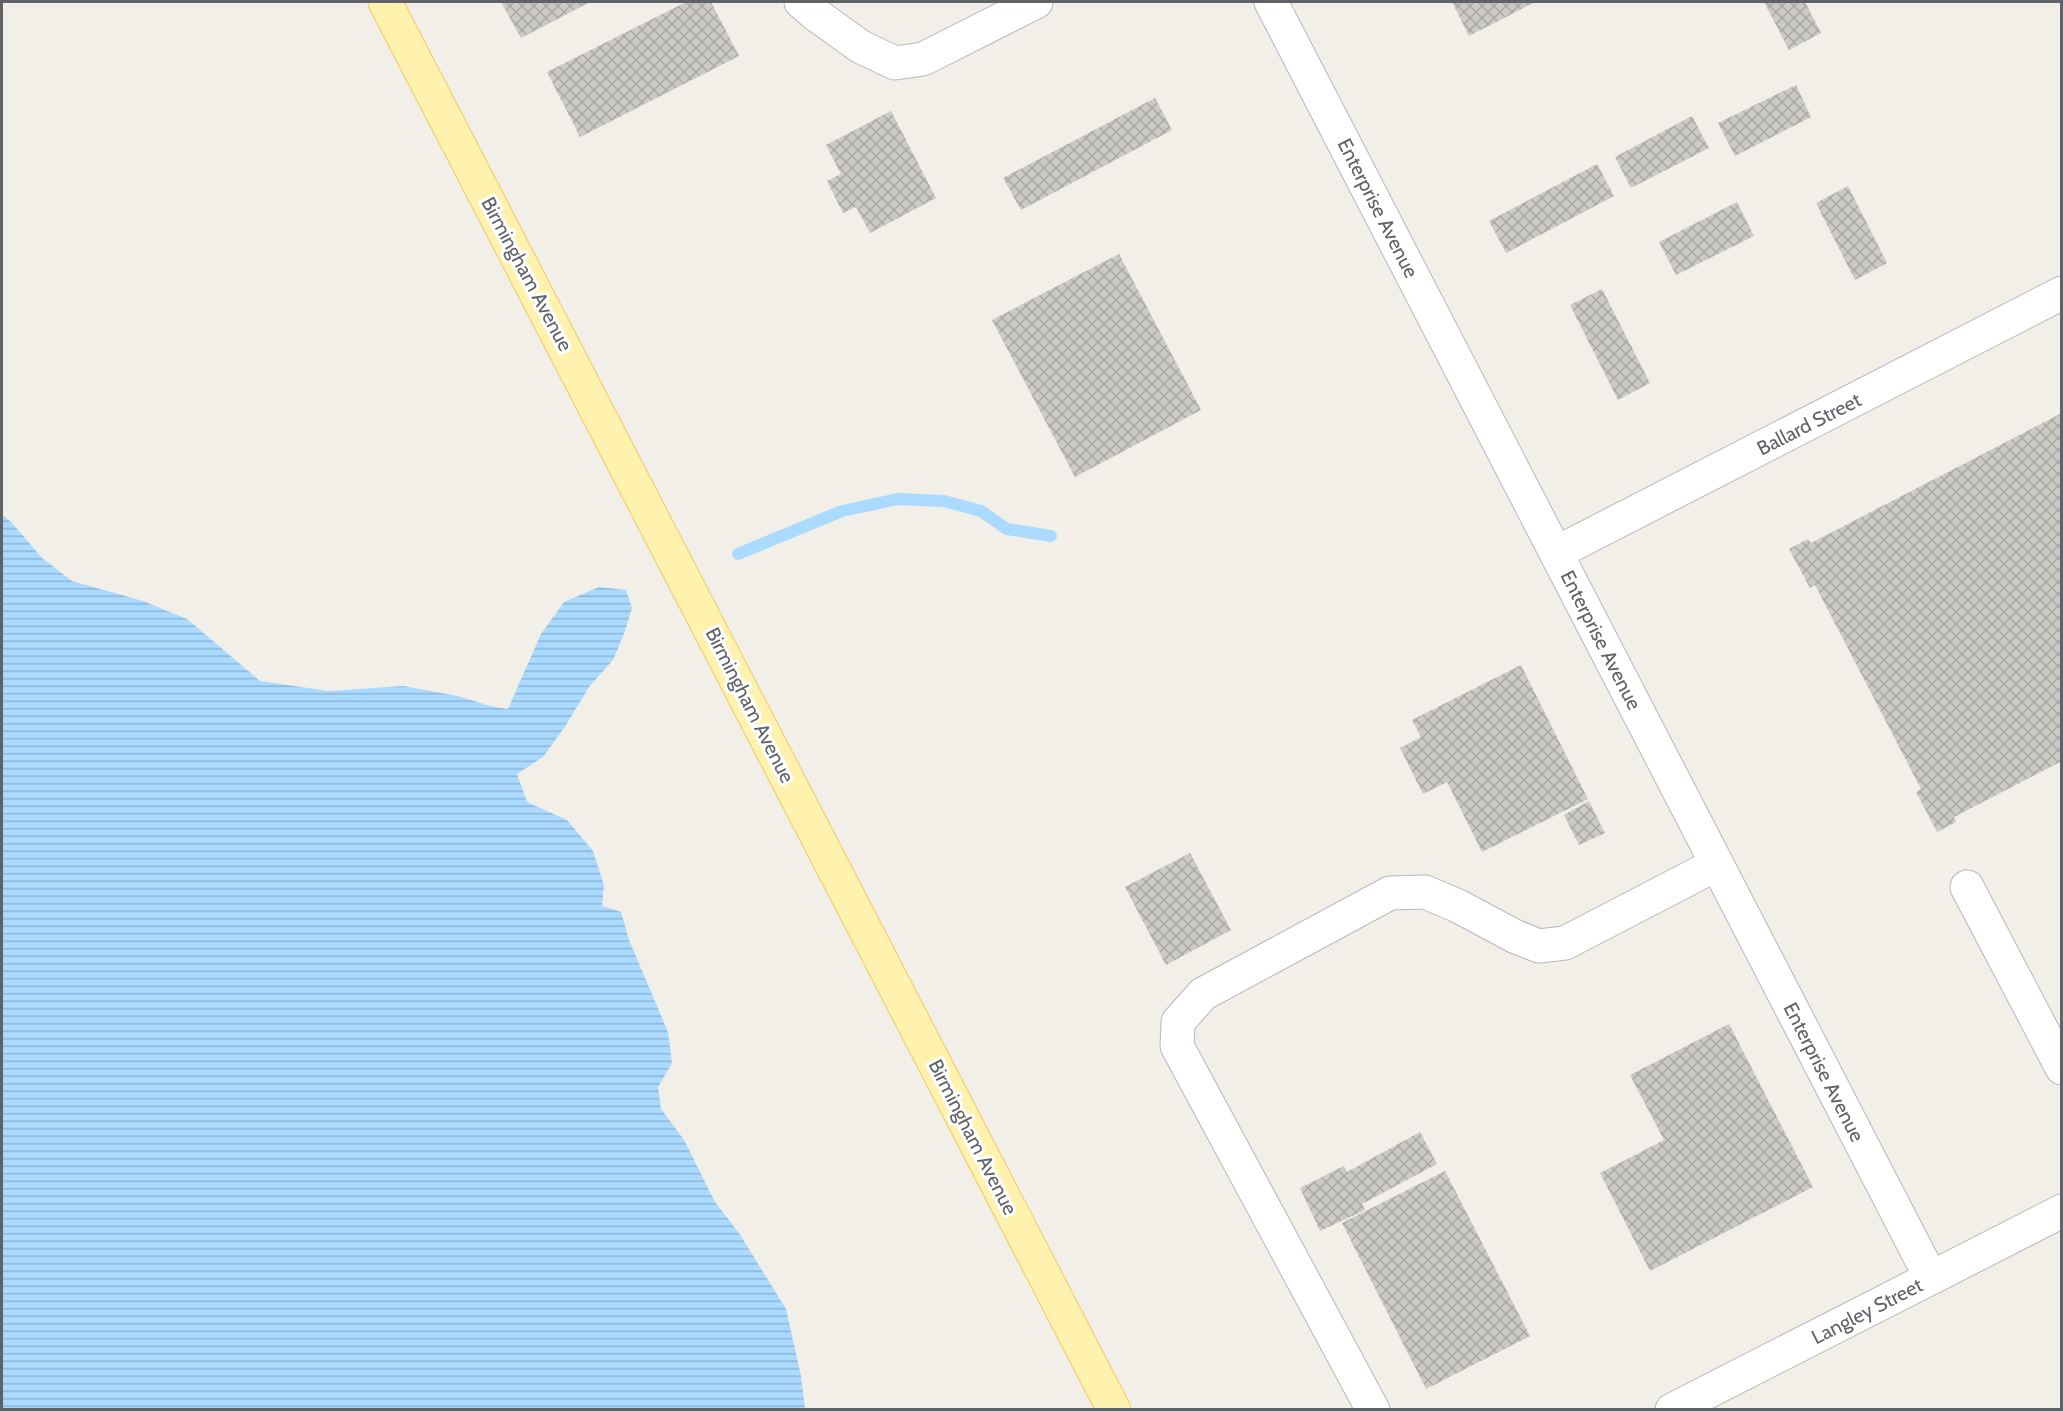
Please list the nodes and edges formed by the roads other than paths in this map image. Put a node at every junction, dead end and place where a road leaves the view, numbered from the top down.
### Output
1 (385, 2) edge
2 (801, 2) edge
3 (1036, 2) edge
4 (1271, 2) edge
5 (2061, 293) edge
6 (1556, 553) junction
7 (1717, 864) junction
8 (1967, 887) dead end
9 (2061, 1068) edge
10 (2061, 1211) edge
11 (1931, 1278) junction
12 (1114, 1410) edge
13 (1373, 1410) edge
14 (1672, 1410) edge

1 - 12 main road, Birmingham Avenue
2 - 3 street
4 - 6 street, Enterprise Avenue
5 - 6 street, Ballard Street
6 - 7 street, Enterprise Avenue
7 - 11 street, Enterprise Avenue
7 - 13 street
8 - 9 street
10 - 11 street, Langley Street
11 - 14 street, Langley Street

